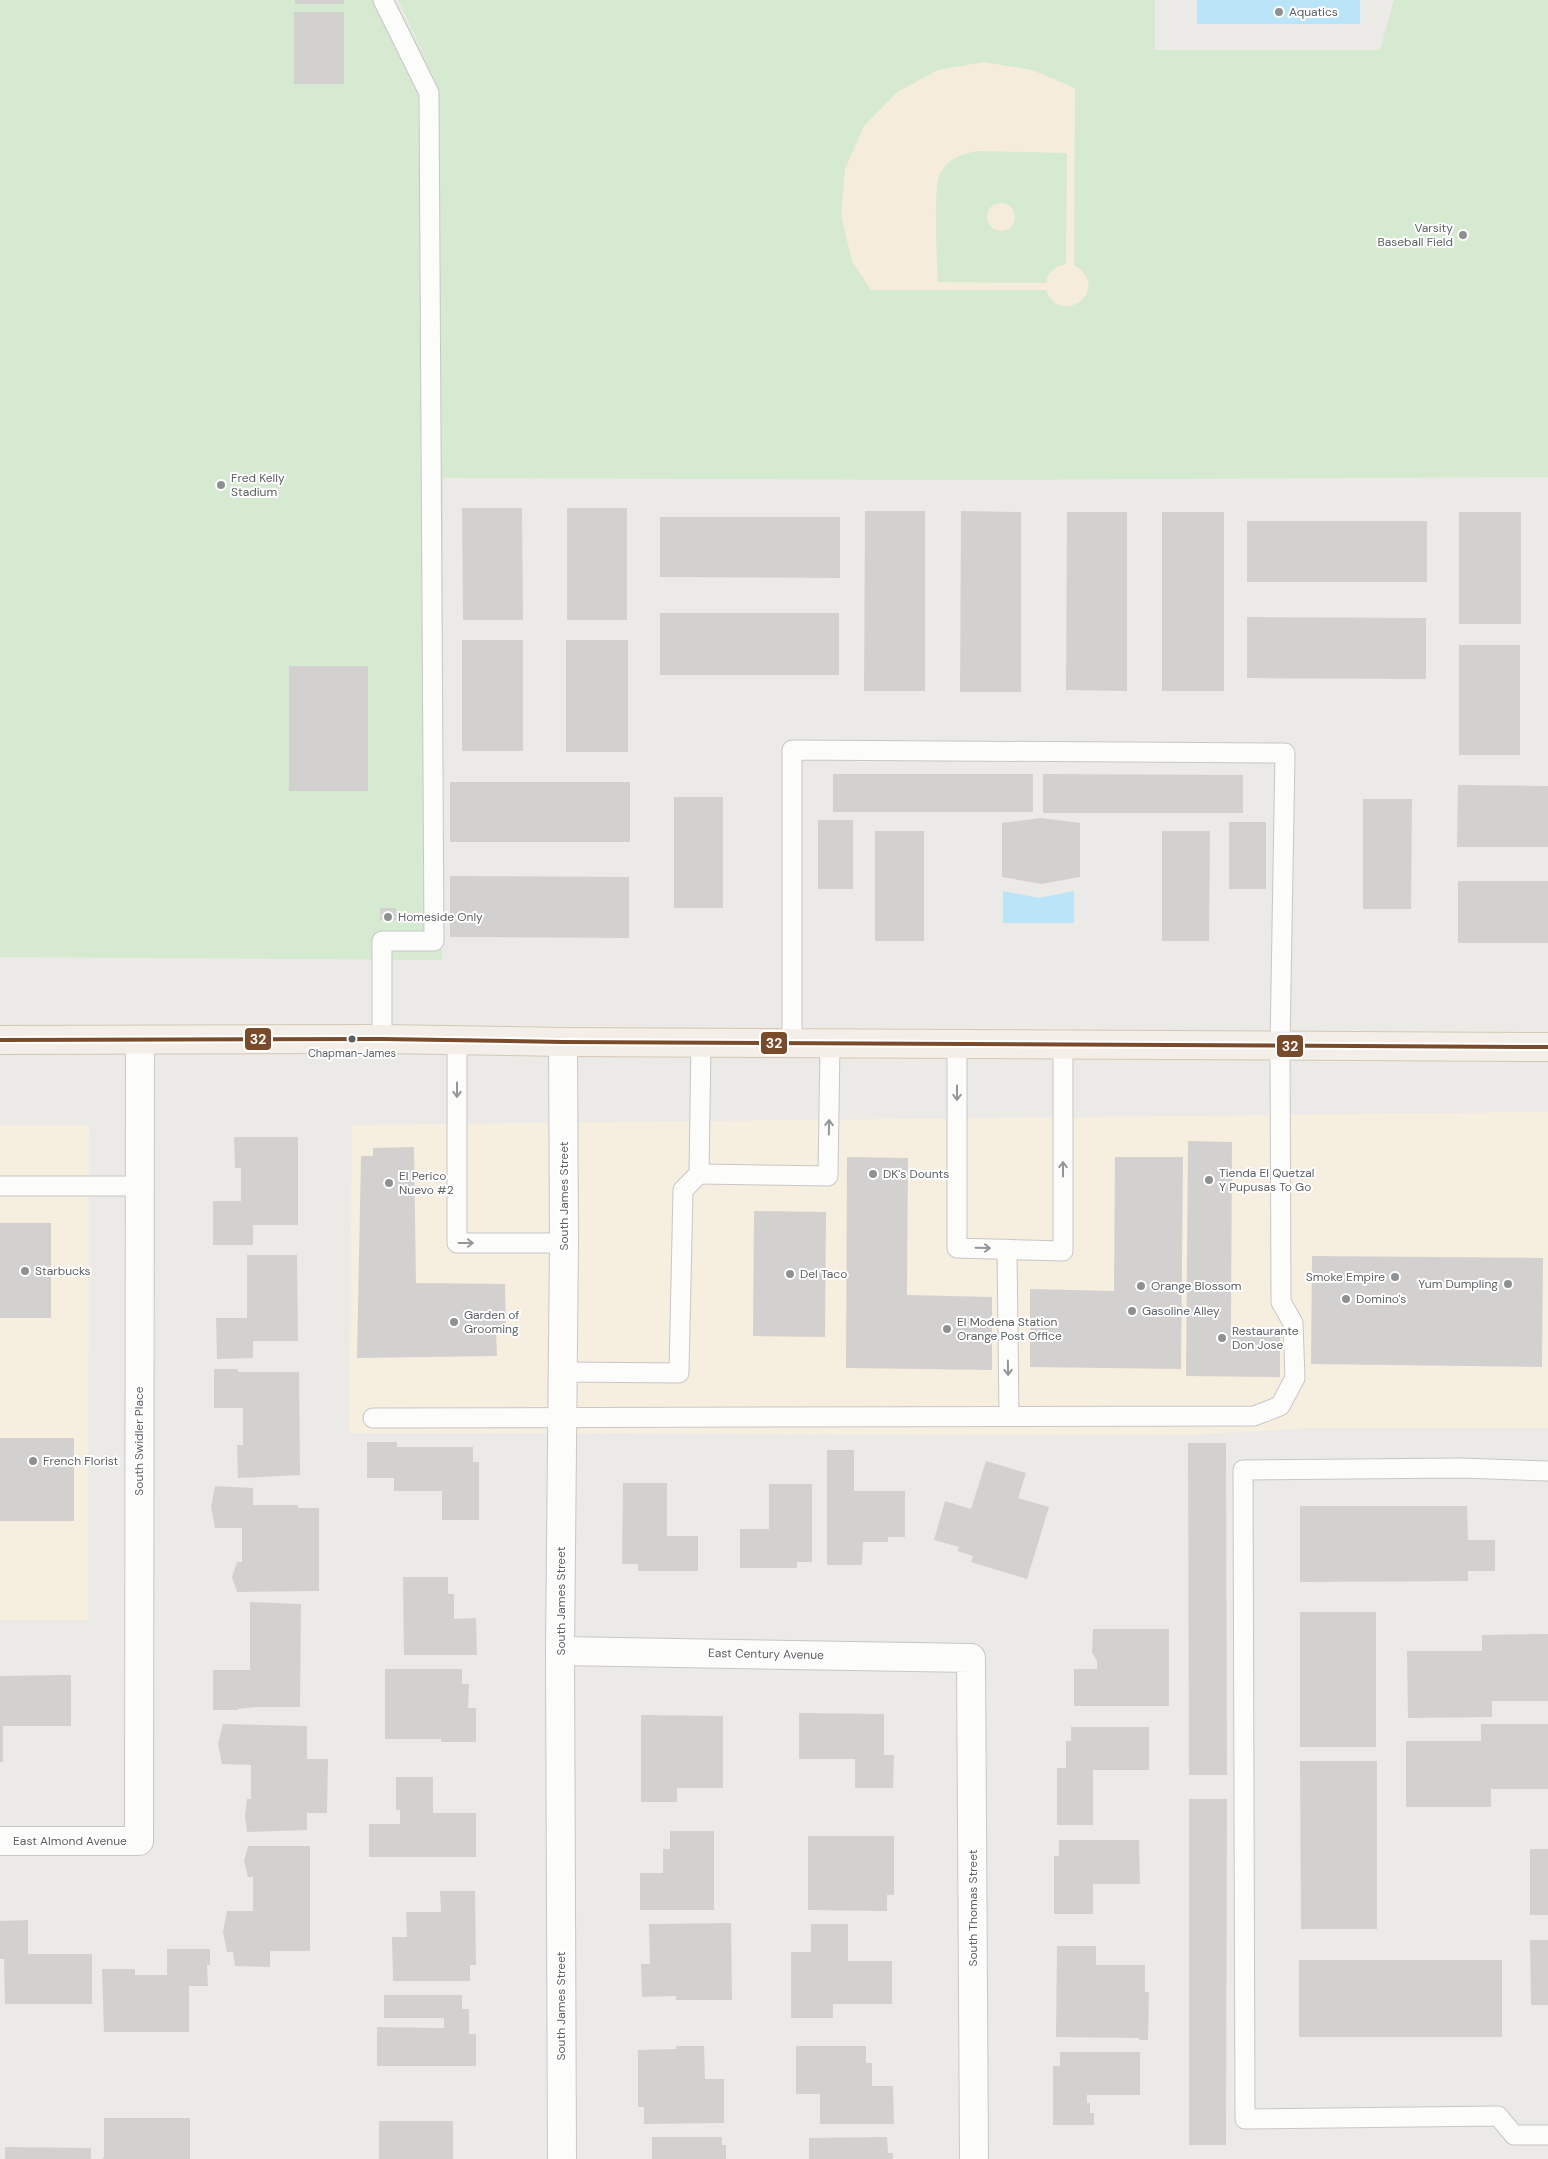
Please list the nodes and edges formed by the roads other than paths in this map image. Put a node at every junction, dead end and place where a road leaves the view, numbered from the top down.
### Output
1 (383, 0) edge
2 (382, 1039) junction
3 (0, 1040) edge
4 (140, 1040) junction
5 (457, 1041) junction
6 (563, 1042) junction
7 (701, 1043) junction
8 (792, 1044) junction
9 (830, 1044) junction
10 (957, 1044) junction
11 (1063, 1045) junction
12 (1280, 1046) junction
13 (1548, 1047) edge
14 (699, 1174) junction
15 (0, 1186) edge
16 (139, 1186) junction
17 (564, 1243) junction
18 (1007, 1249) junction
19 (563, 1372) junction
20 (1009, 1416) junction
21 (373, 1418) dead end
22 (562, 1418) junction
23 (1548, 1471) edge
24 (560, 1650) junction
25 (971, 1658) joint
26 (0, 1841) edge
27 (139, 1841) joint
28 (1548, 2135) edge
29 (562, 2159) edge
30 (974, 2159) edge

1 - 2 lane
2 - 4 main road
2 - 5 main road
3 - 4 main road
4 - 16 street, South Swidler Place
5 - 6 main road
5 -> 17 lane
6 - 7 main road
6 - 17 street, South James Street
7 - 8 main road
7 - 14 lane
8 - 9 main road
8 - 12 lane
9 - 10 main road
14 -> 9 lane
10 - 11 main road
10 -> 18 lane
11 - 12 main road
18 -> 11 lane
12 - 13 main road
12 - 20 lane
14 - 19 lane
15 - 16 lane
16 - 27 street, South Swidler Place
17 - 19 street, South James Street
18 -> 20 lane
19 - 22 street, South James Street
20 - 22 lane
21 - 22 lane
22 - 24 street, South James Street
23 - 28 lane
24 - 25 street, East Century Avenue
24 - 29 street, South James Street
25 - 30 street, South Thomas Street
26 - 27 street, East Almond Avenue

